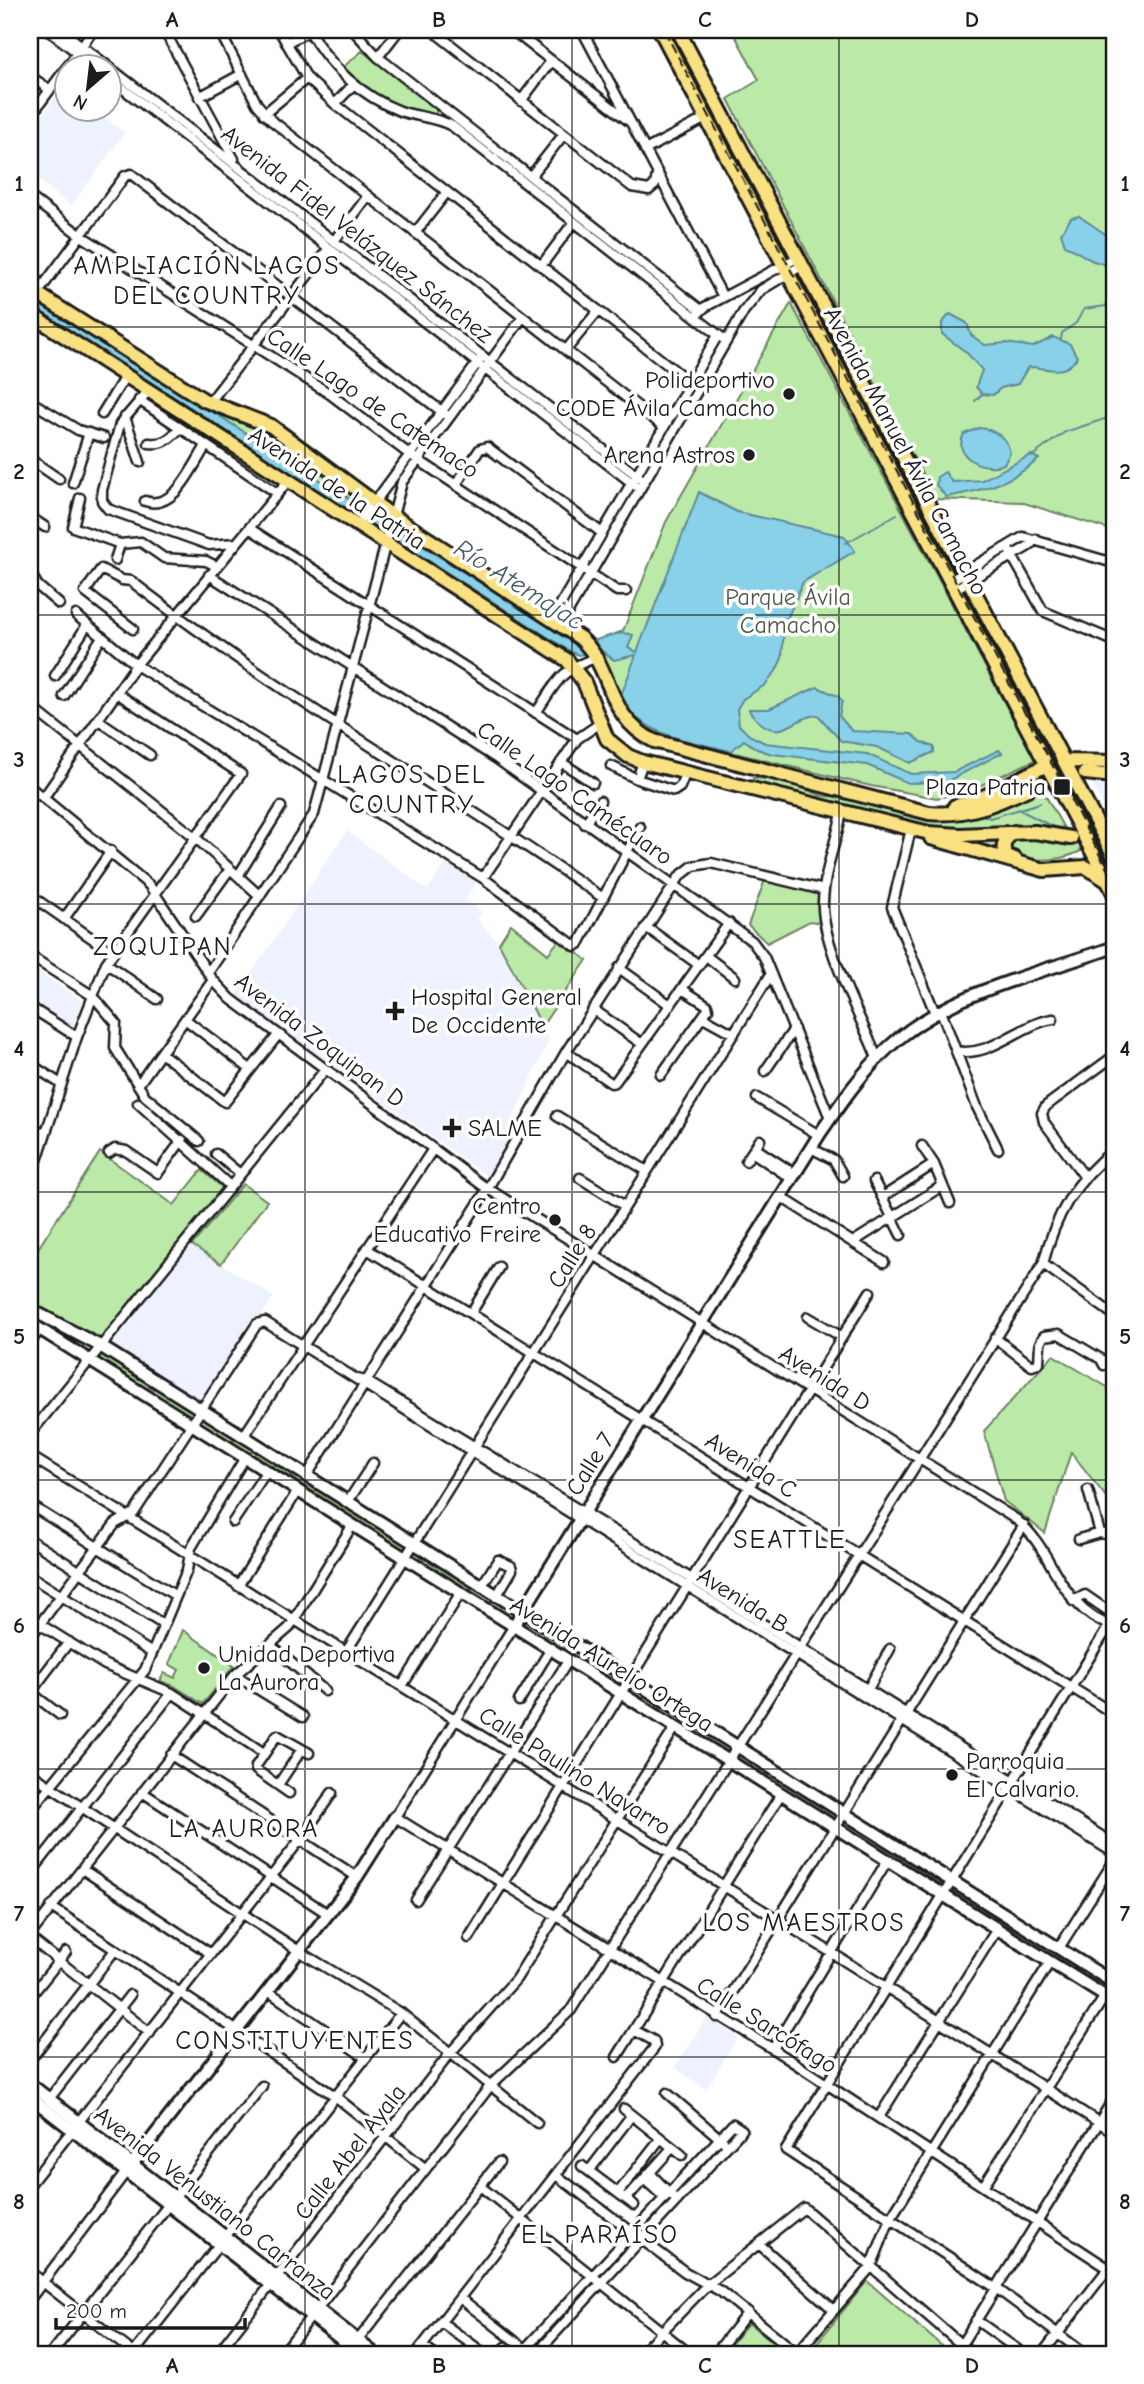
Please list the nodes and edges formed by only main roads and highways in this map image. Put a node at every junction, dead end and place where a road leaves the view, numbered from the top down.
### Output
1 (660, 30) edge
2 (678, 30) edge
3 (698, 102) junction
4 (720, 112) junction
5 (33, 291) edge
6 (30, 314) edge
7 (1018, 709) junction
8 (1044, 722) junction
9 (1065, 761) junction
10 (1114, 762) edge
11 (1047, 765) junction
12 (1085, 773) tunnel mouth
13 (1114, 776) edge
14 (1040, 783) tunnel mouth
15 (750, 791) junction
16 (858, 795) junction
17 (906, 807) junction
18 (911, 829) junction
19 (1014, 832) junction
20 (1071, 838) tunnel mouth
21 (1090, 845) junction
22 (1114, 856) edge
23 (1112, 888) edge
24 (1114, 947) edge
25 (30, 1309) edge
26 (30, 1323) edge
27 (522, 1613) junction
28 (513, 1627) junction
29 (395, 1817) road end
30 (1114, 1983) edge
31 (1109, 1999) edge
32 (30, 2084) edge
33 (30, 2097) edge
34 (76, 2127) junction
35 (129, 2168) junction
36 (354, 2349) edge
37 (522, 2352) edge
38 (375, 2354) edge
39 (536, 2354) edge

1 - 3 main road, Avenida Manuel Ávila Camacho
2 - 4 main road, Avenida Manuel Ávila Camacho
3 - 4 main road
3 - 7 main road, Avenida Manuel Ávila Camacho
4 - 8 main road, Avenida Manuel Ávila Camacho
5 - 16 main road, Avenida de la Patria
6 - 15 main road, Avenida de la Patria
7 - 8 main road
7 - 11 main road, Avenida Manuel Ávila Camacho
8 - 9 main road, Avenida Manuel Ávila Camacho
9 - 10 main road
9 - 22 main road, Avenida Manuel Ávila Camacho
11 - 17 main road
11 - 21 main road, Avenida Manuel Ávila Camacho
12 - 13 main road
14 - 17 main road, Avenida de la Patria
15 - 16 main road
15 - 18 main road, Avenida de la Patria
16 - 17 main road, Avenida de la Patria
18 - 19 main road, Avenida de la Patria
18 - 23 main road
19 - 20 main road, Avenida de la Patria
19 - 21 main road
21 - 23 main road, Avenida Manuel Ávila Camacho
24 - 27 main road, Calle 7
25 - 27 main road, Avenida Aurelio Ortega
26 - 28 main road, Avenida Aurelio Ortega
27 - 28 main road, Calle 7
27 - 30 main road, Avenida Aurelio Ortega
28 - 31 main road, Avenida Aurelio Ortega
29 - 35 main road
32 - 34 main road, Avenida Venustiano Carranza
33 - 34 main road, Avenida Venustiano Carranza
34 - 35 main road, Avenida Venustiano Carranza
35 - 36 main road, Avenida Venustiano Carranza
36 - 38 main road, Avenida Venustiano Carranza
37 - 39 main road

